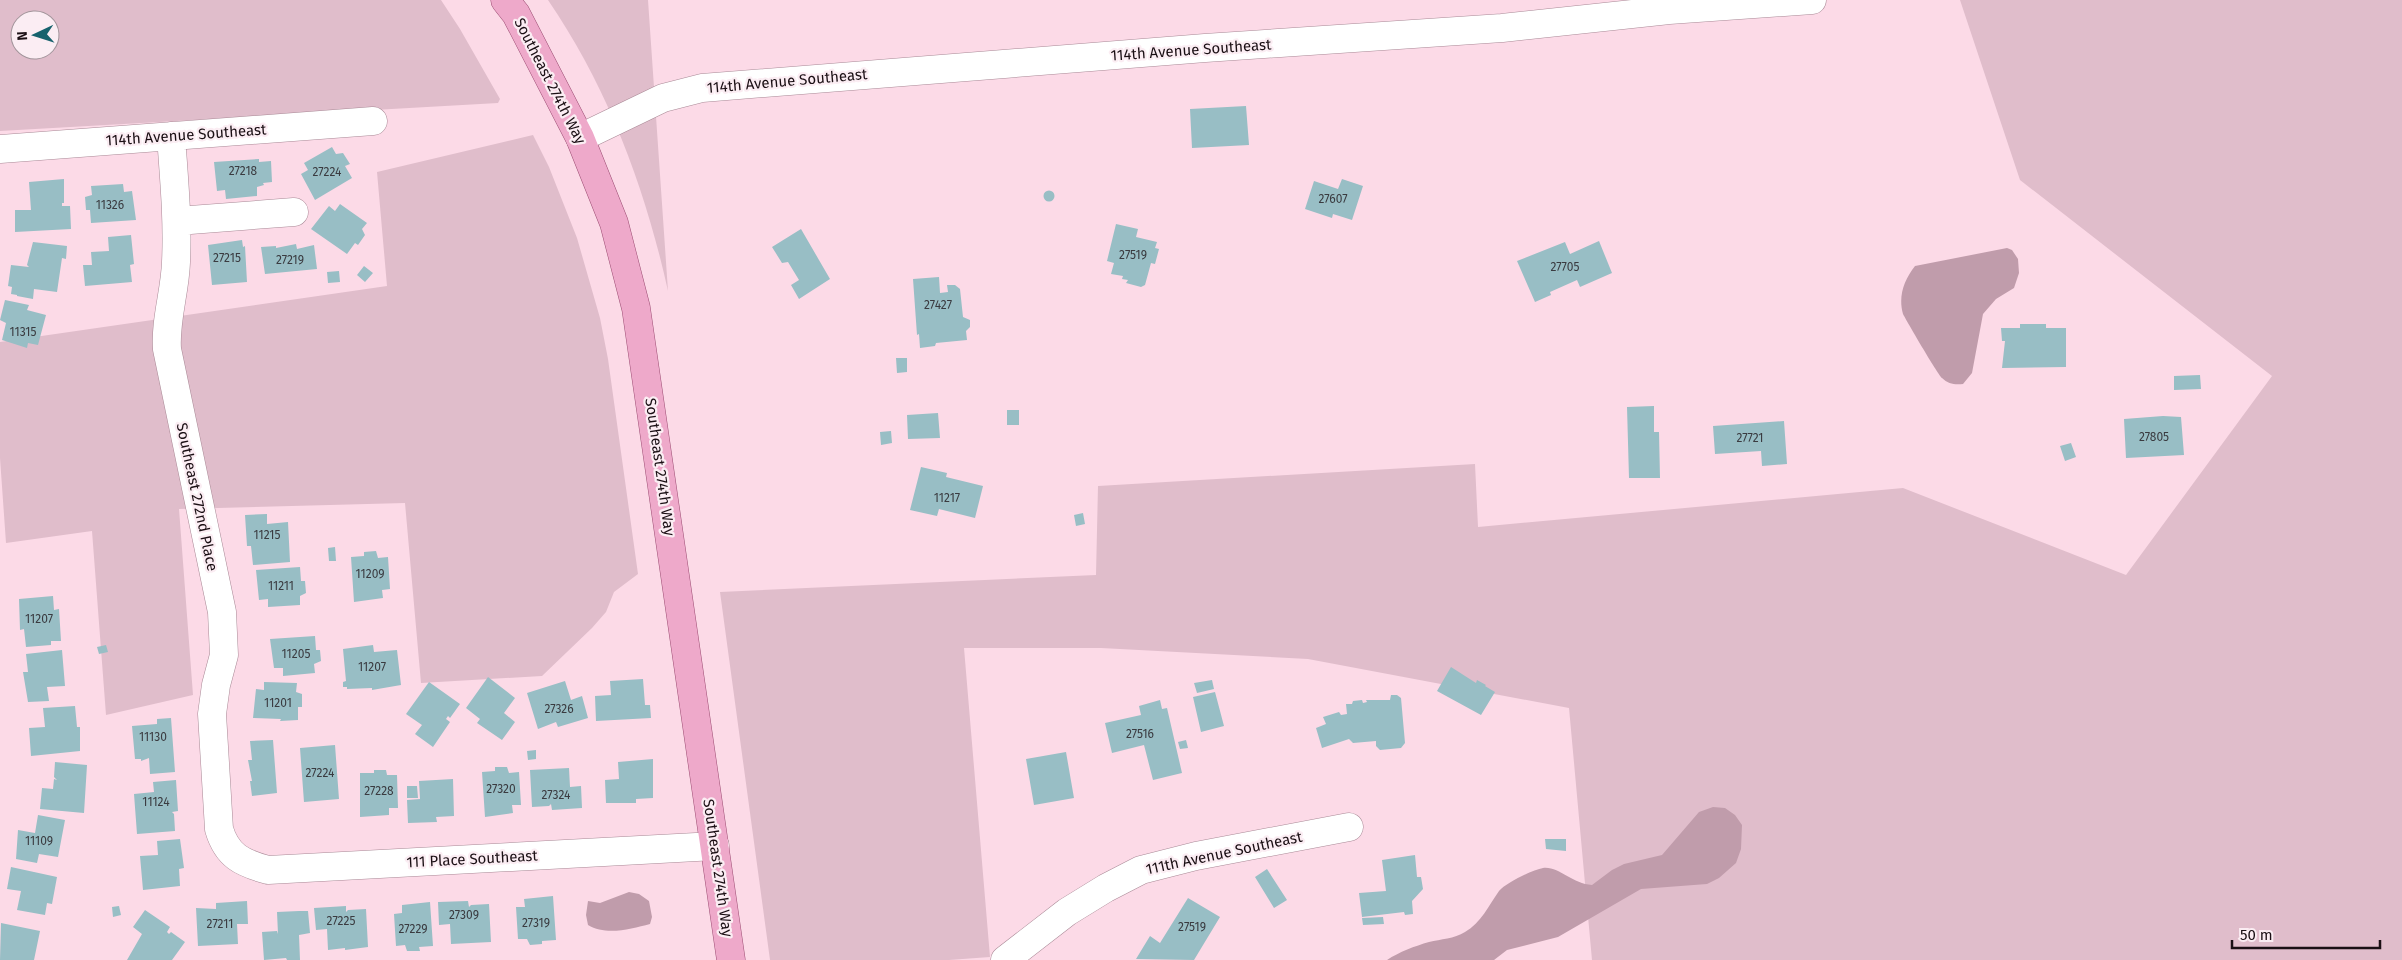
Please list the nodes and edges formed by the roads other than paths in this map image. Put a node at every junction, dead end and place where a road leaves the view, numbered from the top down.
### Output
1 (505, 0) edge
2 (1812, 0) edge
3 (373, 121) dead end
4 (171, 136) junction
5 (580, 138) junction
6 (0, 148) edge
7 (294, 212) dead end
8 (177, 221) junction
9 (1349, 827) dead end
10 (715, 846) junction
11 (232, 854) joint
12 (731, 960) edge
13 (1005, 960) edge

1 - 5 main road, Southeast 274th Way
2 - 5 street, 114th Avenue Southeast
3 - 4 street, 114th Avenue Southeast
4 - 6 street, 114th Avenue Southeast
4 - 8 street, Southeast 272nd Place
5 - 10 main road, Southeast 274th Way
7 - 8 street
8 - 11 street, Southeast 272nd Place
9 - 13 street, 111th Avenue Southeast
10 - 11 street, 111 Place Southeast
10 - 12 main road, Southeast 274th Way

